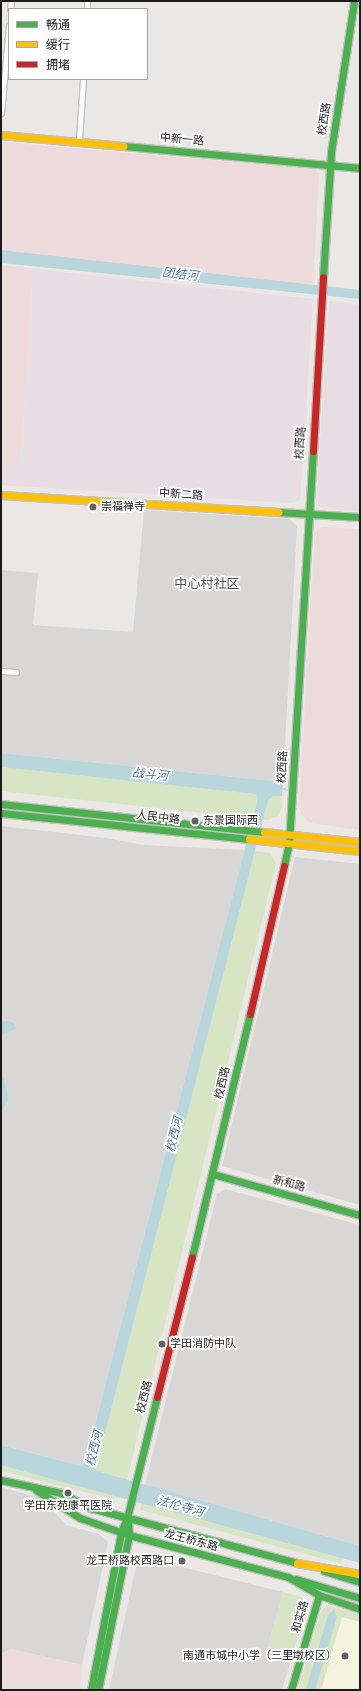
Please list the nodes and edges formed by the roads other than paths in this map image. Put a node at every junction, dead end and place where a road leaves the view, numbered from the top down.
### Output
1 (354, 1) edge
2 (8, 37) edge
3 (83, 80) edge
4 (1, 114) edge
5 (1, 135) edge
6 (79, 141) junction
7 (330, 165) junction
8 (360, 168) edge
9 (1, 495) edge
10 (307, 514) junction
11 (360, 517) edge
12 (1, 671) edge
13 (16, 672) dead end
14 (1, 804) edge
15 (1, 812) edge
16 (290, 835) junction
17 (360, 842) edge
18 (289, 844) junction
19 (360, 851) edge
20 (213, 1174) junction
21 (360, 1215) edge
22 (1, 1480) edge
23 (21, 1485) junction
24 (127, 1518) junction
25 (121, 1532) junction
26 (129, 1536) junction
27 (293, 1562) junction
28 (360, 1574) edge
29 (288, 1577) junction
30 (360, 1582) edge
31 (319, 1596) junction
32 (360, 1598) edge
33 (360, 1609) edge
34 (91, 1690) edge
35 (98, 1690) edge
36 (291, 1690) edge

1 - 7 street, 校西路
2 - 4 street
3 - 6 street
5 - 6 street, 中新一路
6 - 7 street, 中新一路
7 - 8 street, 中新一路
7 - 10 street, 校西路
9 - 10 street, 中新二路
10 - 11 street, 中新二路
10 - 16 street, 校西路
12 - 13 street
14 - 16 street, 人民中路
15 - 18 street, 人民中路
16 - 17 street, 人民中路
16 - 18 street, 校西路
18 - 19 street, 人民中路
18 - 20 street, 校西路
20 - 21 street, 新和路
20 - 24 street, 校西路
22 - 23 street, 龙王桥东路
23 - 24 street, 龙王桥东路
23 - 25 street, 龙王桥东路
24 - 25 street, 校西路
24 - 26 street, 校西路
24 - 27 street, 龙王桥东路
25 - 26 street, 龙王桥东路
25 - 34 street, 校西路
26 - 29 street, 龙王桥东路
26 - 35 street, 校西路
27 - 28 street, 龙王桥东路
27 - 30 street
29 - 31 street, 龙王桥东路
29 - 32 street
31 - 33 street, 龙王桥东路
31 - 36 street, 和实路

